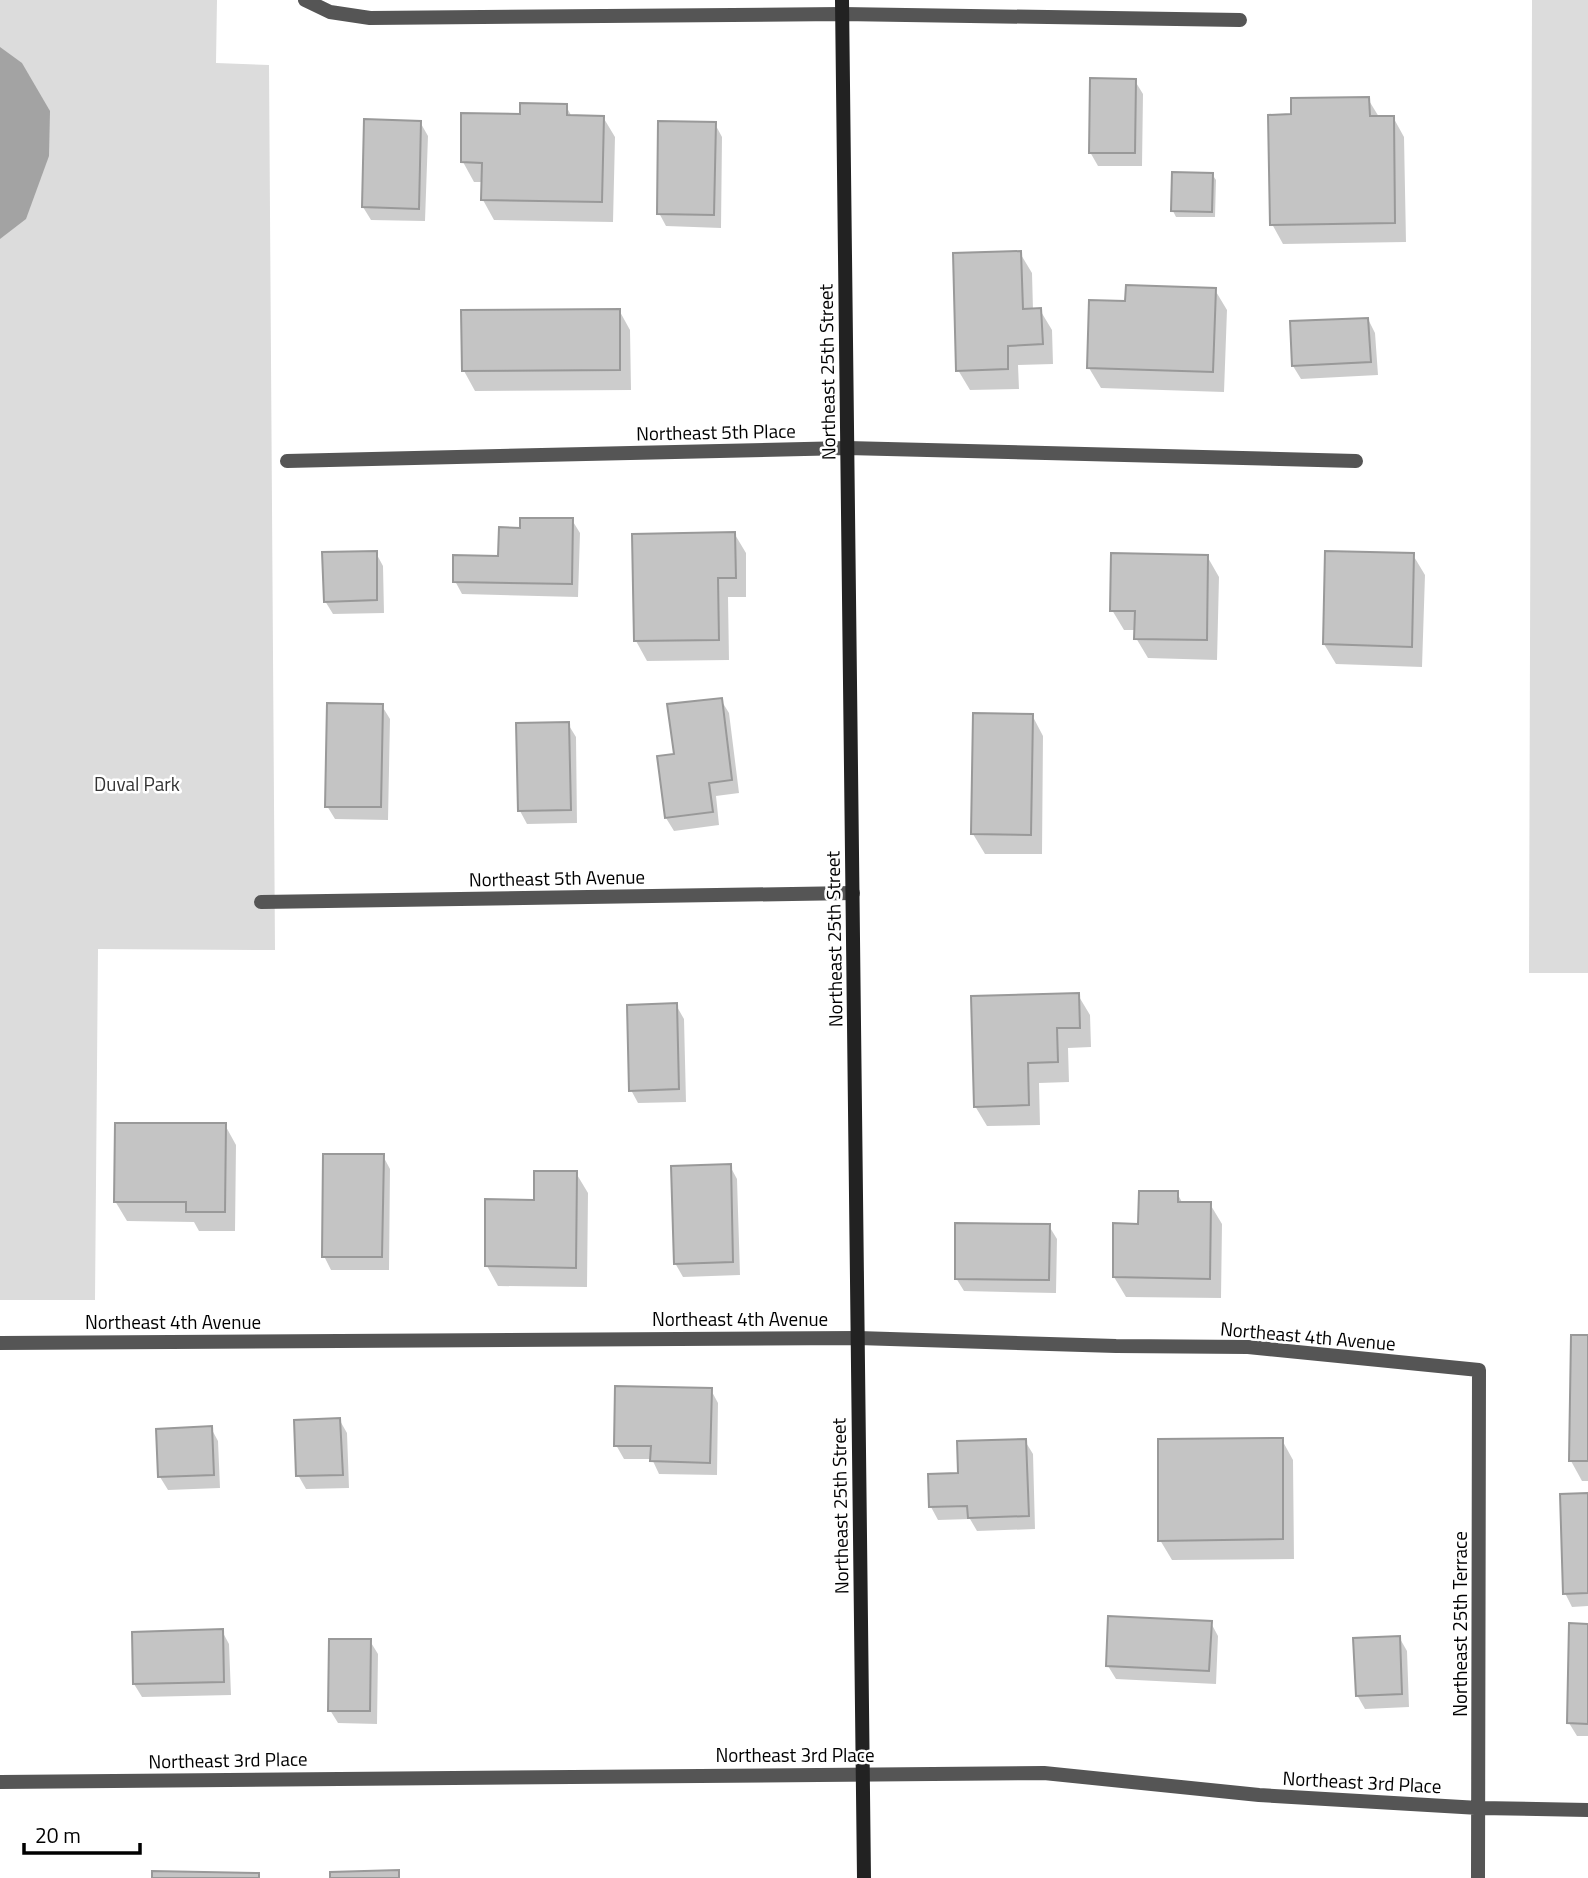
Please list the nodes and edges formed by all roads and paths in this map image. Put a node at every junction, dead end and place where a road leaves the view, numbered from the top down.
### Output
1 (305, 0) edge
2 (842, 7) edge
3 (1240, 20) dead end
4 (847, 448) junction
5 (287, 461) dead end
6 (1356, 461) dead end
7 (853, 893) junction
8 (261, 902) dead end
9 (858, 1338) junction
10 (0, 1343) edge
11 (1479, 1370) joint
12 (863, 1774) junction
13 (0, 1782) edge
14 (1479, 1808) junction
15 (1588, 1810) edge
16 (864, 1878) edge
17 (1478, 1878) edge

1 - 2 street
2 - 3 street
2 - 4 street, Northeast 25th Street
4 - 5 street, Northeast 5th Place
4 - 6 street, Northeast 5th Place
4 - 7 street, Northeast 25th Street
7 - 8 street, Northeast 5th Avenue
7 - 9 street, Northeast 25th Street
9 - 10 street, Northeast 4th Avenue
9 - 11 street, Northeast 4th Avenue
9 - 12 street, Northeast 25th Street
11 - 14 street, Northeast 25th Terrace
12 - 13 street, Northeast 3rd Place
12 - 14 street, Northeast 3rd Place
12 - 16 street, Northeast 25th Street
14 - 15 street, Northeast 3rd Place
14 - 17 street, Northeast 25th Terrace

